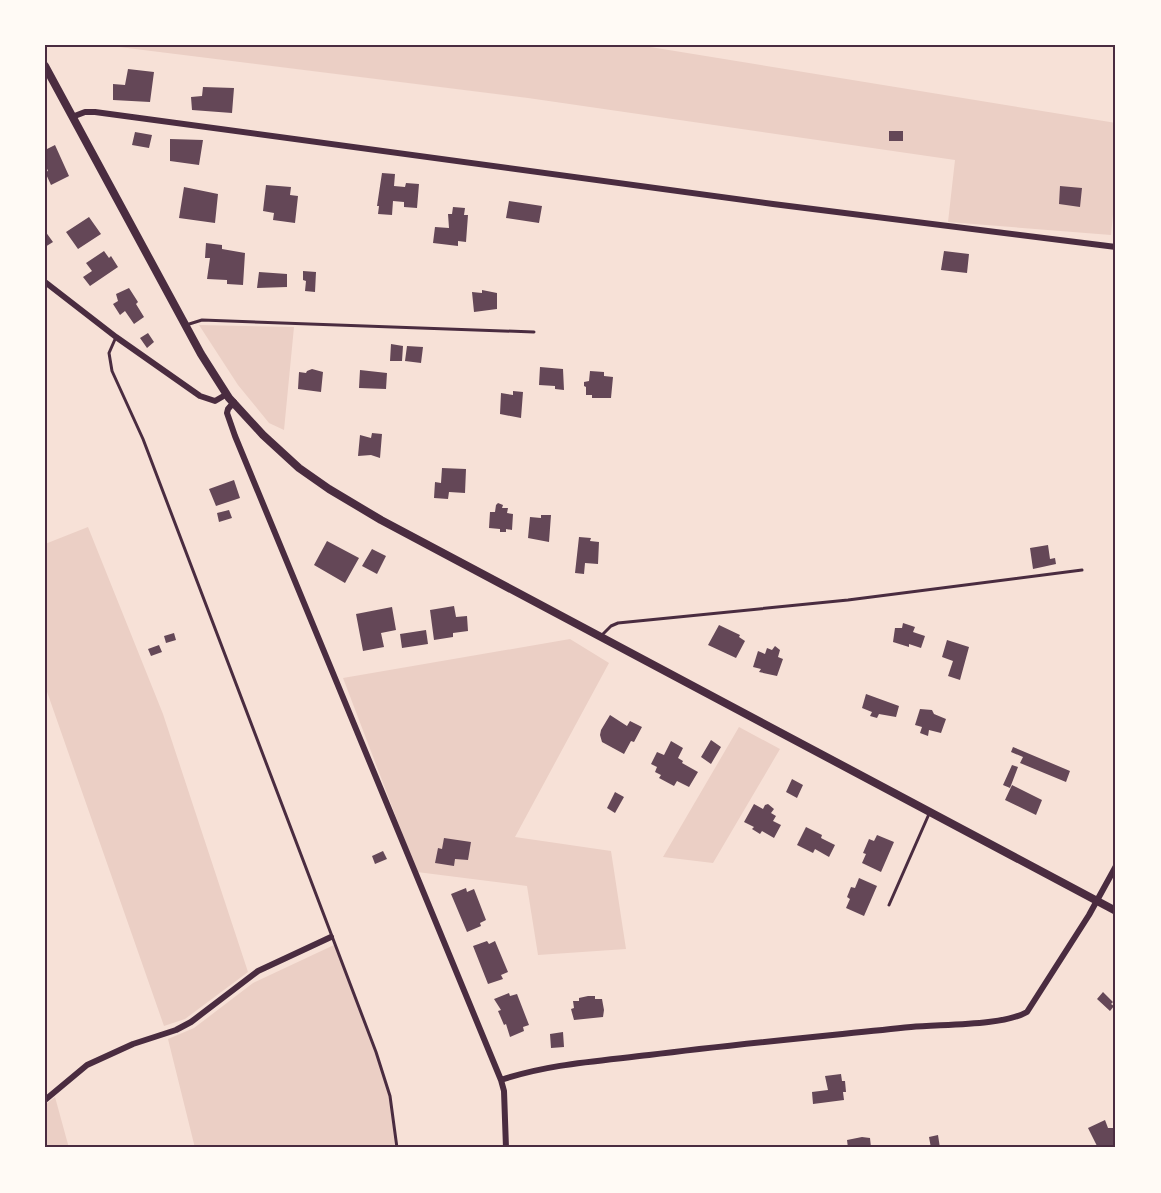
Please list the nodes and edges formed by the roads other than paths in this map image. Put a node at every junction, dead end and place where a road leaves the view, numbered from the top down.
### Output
1 (45, 66) edge
2 (72, 117) junction
3 (1116, 247) edge
4 (45, 282) edge
5 (185, 325) junction
6 (534, 332) dead end
7 (116, 337) junction
8 (227, 394) junction
9 (234, 402) junction
10 (1082, 570) dead end
11 (600, 637) junction
12 (930, 813) junction
13 (1116, 866) edge
14 (1097, 901) junction
15 (889, 905) dead end
16 (1116, 911) edge
17 (331, 937) junction
18 (501, 1080) junction
19 (45, 1100) edge
20 (397, 1148) edge
21 (506, 1148) edge

1 - 2 street
2 - 3 street
2 - 5 street
4 - 7 street
5 - 6 lane
5 - 8 street
7 - 8 street
7 - 17 lane
8 - 9 street
9 - 11 street
9 - 18 street
10 - 11 lane
11 - 12 street
12 - 14 street
12 - 15 lane
13 - 14 street
14 - 16 street
14 - 18 street
17 - 19 street
17 - 20 lane
18 - 21 street

